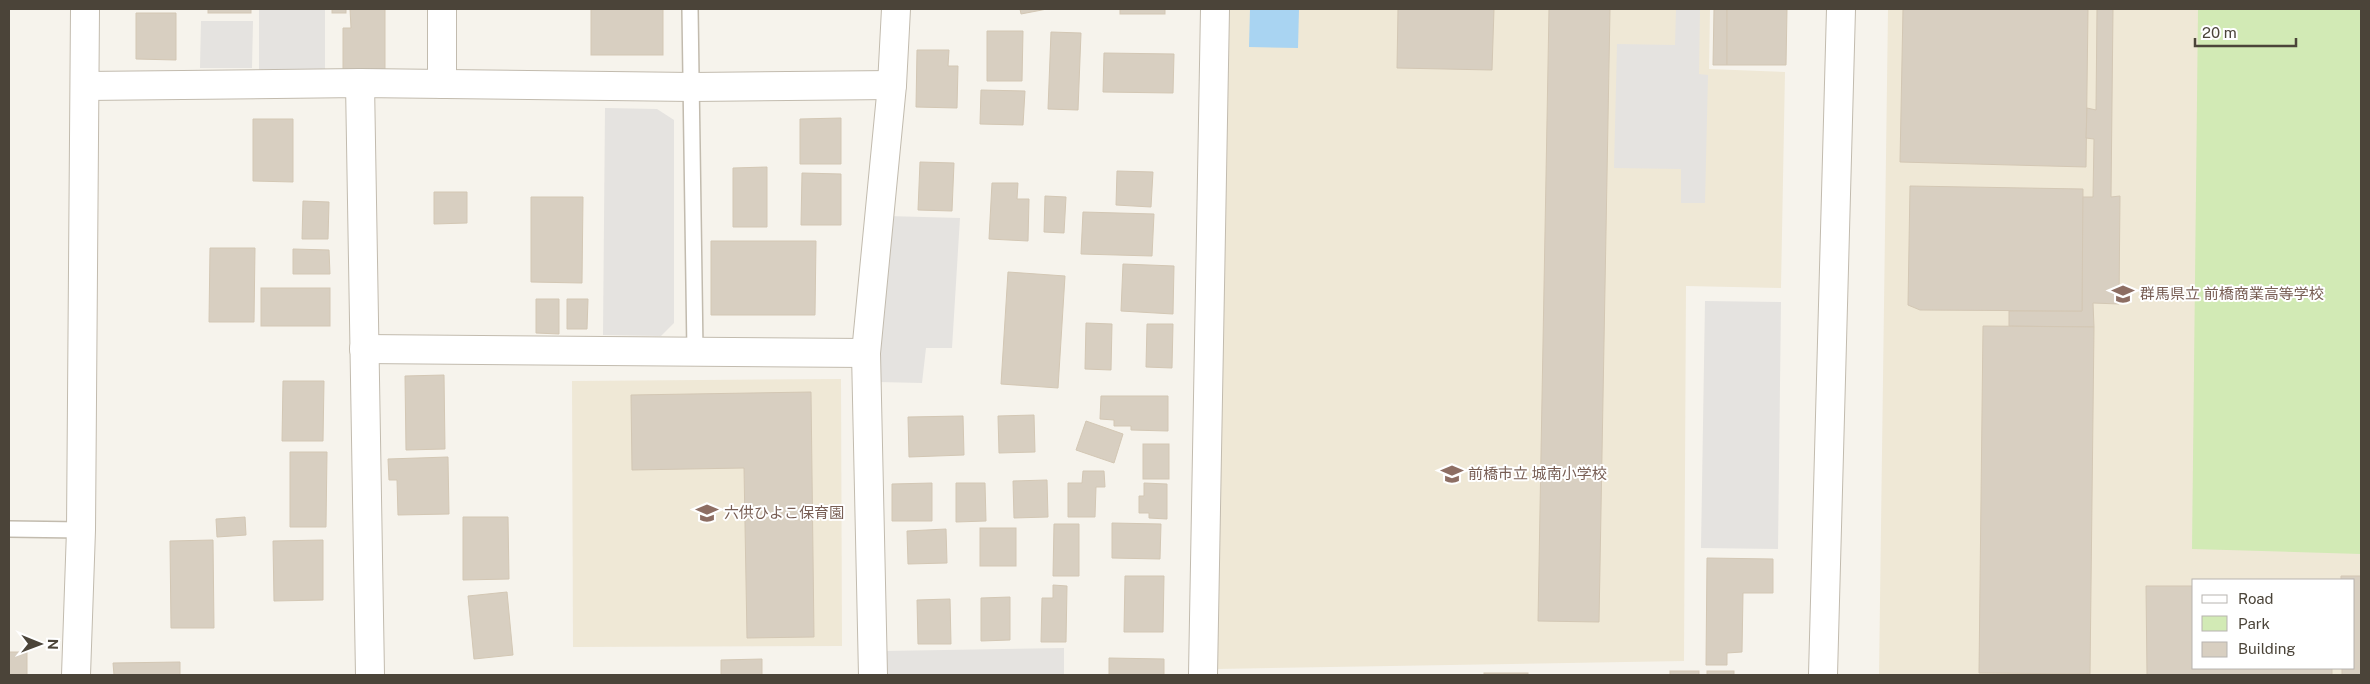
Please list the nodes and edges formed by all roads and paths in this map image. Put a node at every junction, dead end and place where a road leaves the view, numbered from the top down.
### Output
1 (85, 9) edge
2 (442, 9) edge
3 (690, 9) edge
4 (896, 9) edge
5 (1215, 9) edge
6 (1841, 9) edge
7 (360, 82) junction
8 (442, 84) junction
9 (892, 85) junction
10 (85, 86) junction
11 (692, 86) junction
12 (364, 349) junction
13 (695, 352) junction
14 (866, 353) junction
15 (9, 529) edge
16 (82, 530) junction
17 (76, 675) edge
18 (370, 675) edge
19 (873, 675) edge
20 (1203, 675) edge
21 (1823, 675) edge

1 - 10 street
2 - 8 street
3 - 11 lane
4 - 9 street
5 - 20 street
6 - 21 street
7 - 8 street
7 - 10 street
7 - 12 street
8 - 11 street
9 - 11 street
9 - 14 street
10 - 16 street
11 - 13 lane
12 - 13 street
12 - 18 street
13 - 14 street
14 - 19 street
15 - 16 lane
16 - 17 street

